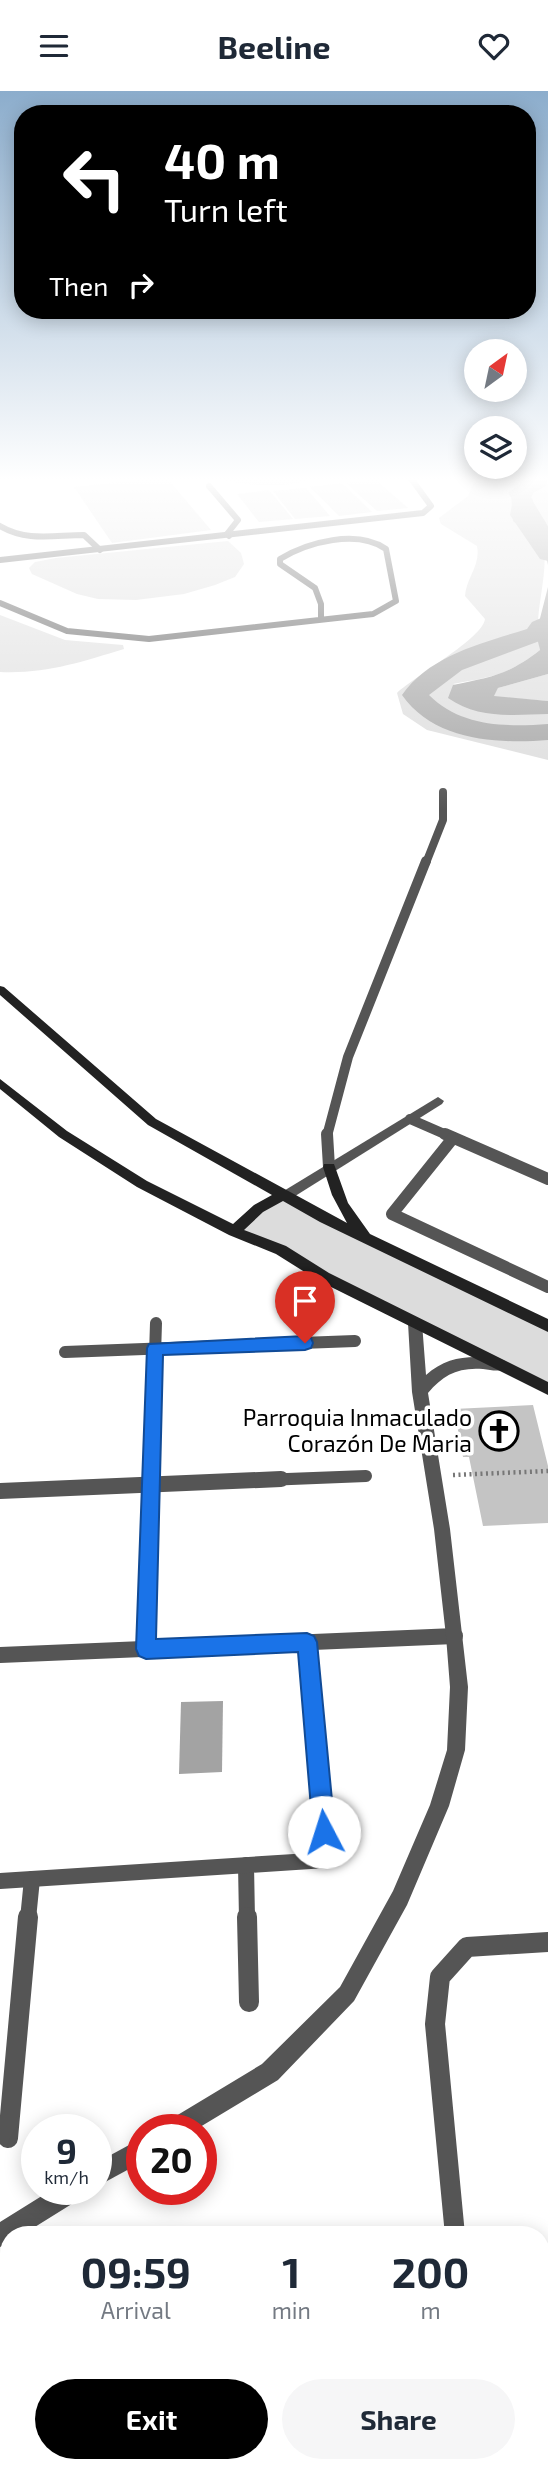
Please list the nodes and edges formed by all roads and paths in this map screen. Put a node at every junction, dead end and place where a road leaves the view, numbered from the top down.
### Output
1 (316, 588) edge
2 (394, 588) edge
3 (0, 603) edge
4 (321, 619) junction
5 (443, 792) dead end
6 (0, 989) edge
7 (0, 1083) edge
8 (438, 1101) dead end
9 (410, 1119) junction
10 (453, 1137) junction
11 (330, 1167) junction
12 (548, 1179) edge
13 (287, 1195) junction
14 (234, 1231) junction
15 (368, 1240) junction
16 (548, 1287) edge
17 (156, 1323) dead end
18 (415, 1323) junction
19 (548, 1326) edge
20 (355, 1342) dead end
21 (155, 1348) junction
22 (65, 1352) dead end
23 (500, 1366) junction
24 (548, 1389) edge
25 (420, 1392) junction
26 (548, 1471) edge
27 (366, 1476) dead end
28 (434, 1476) junction
29 (151, 1486) junction
30 (0, 1491) edge
31 (455, 1636) junction
32 (307, 1642) junction
33 (146, 1649) junction
34 (0, 1655) edge
35 (246, 1865) junction
36 (32, 1879) junction
37 (0, 1881) edge
38 (548, 1942) edge
39 (249, 2003) dead end
40 (200, 2114) edge
41 (8, 2138) dead end
42 (50, 2205) edge
43 (18, 2226) edge
44 (455, 2226) edge

1 - 4 lane
2 - 4 lane
3 - 4 lane
5 - 11 lane
6 - 13 main road
7 - 14 main road
8 - 9 street
9 - 10 lane
9 - 11 street
10 - 12 lane
10 - 16 lane
11 - 13 street
11 - 15 main road
13 - 14 main road
13 - 15 main road
14 - 18 main road
15 - 19 main road
17 - 21 lane
18 - 23 main road
18 - 25 street
20 - 21 lane
21 - 22 lane
21 - 29 lane
23 - 24 main road
23 - 25 street
25 - 28 street
26 - 28 path
27 - 29 lane
28 - 31 street
29 - 30 lane
29 - 33 lane
31 - 32 lane
31 - 40 street
32 - 33 lane
32 - 35 lane
33 - 34 lane
35 - 36 lane
35 - 39 lane
36 - 37 lane
36 - 41 lane
38 - 44 lane
42 - 43 street

